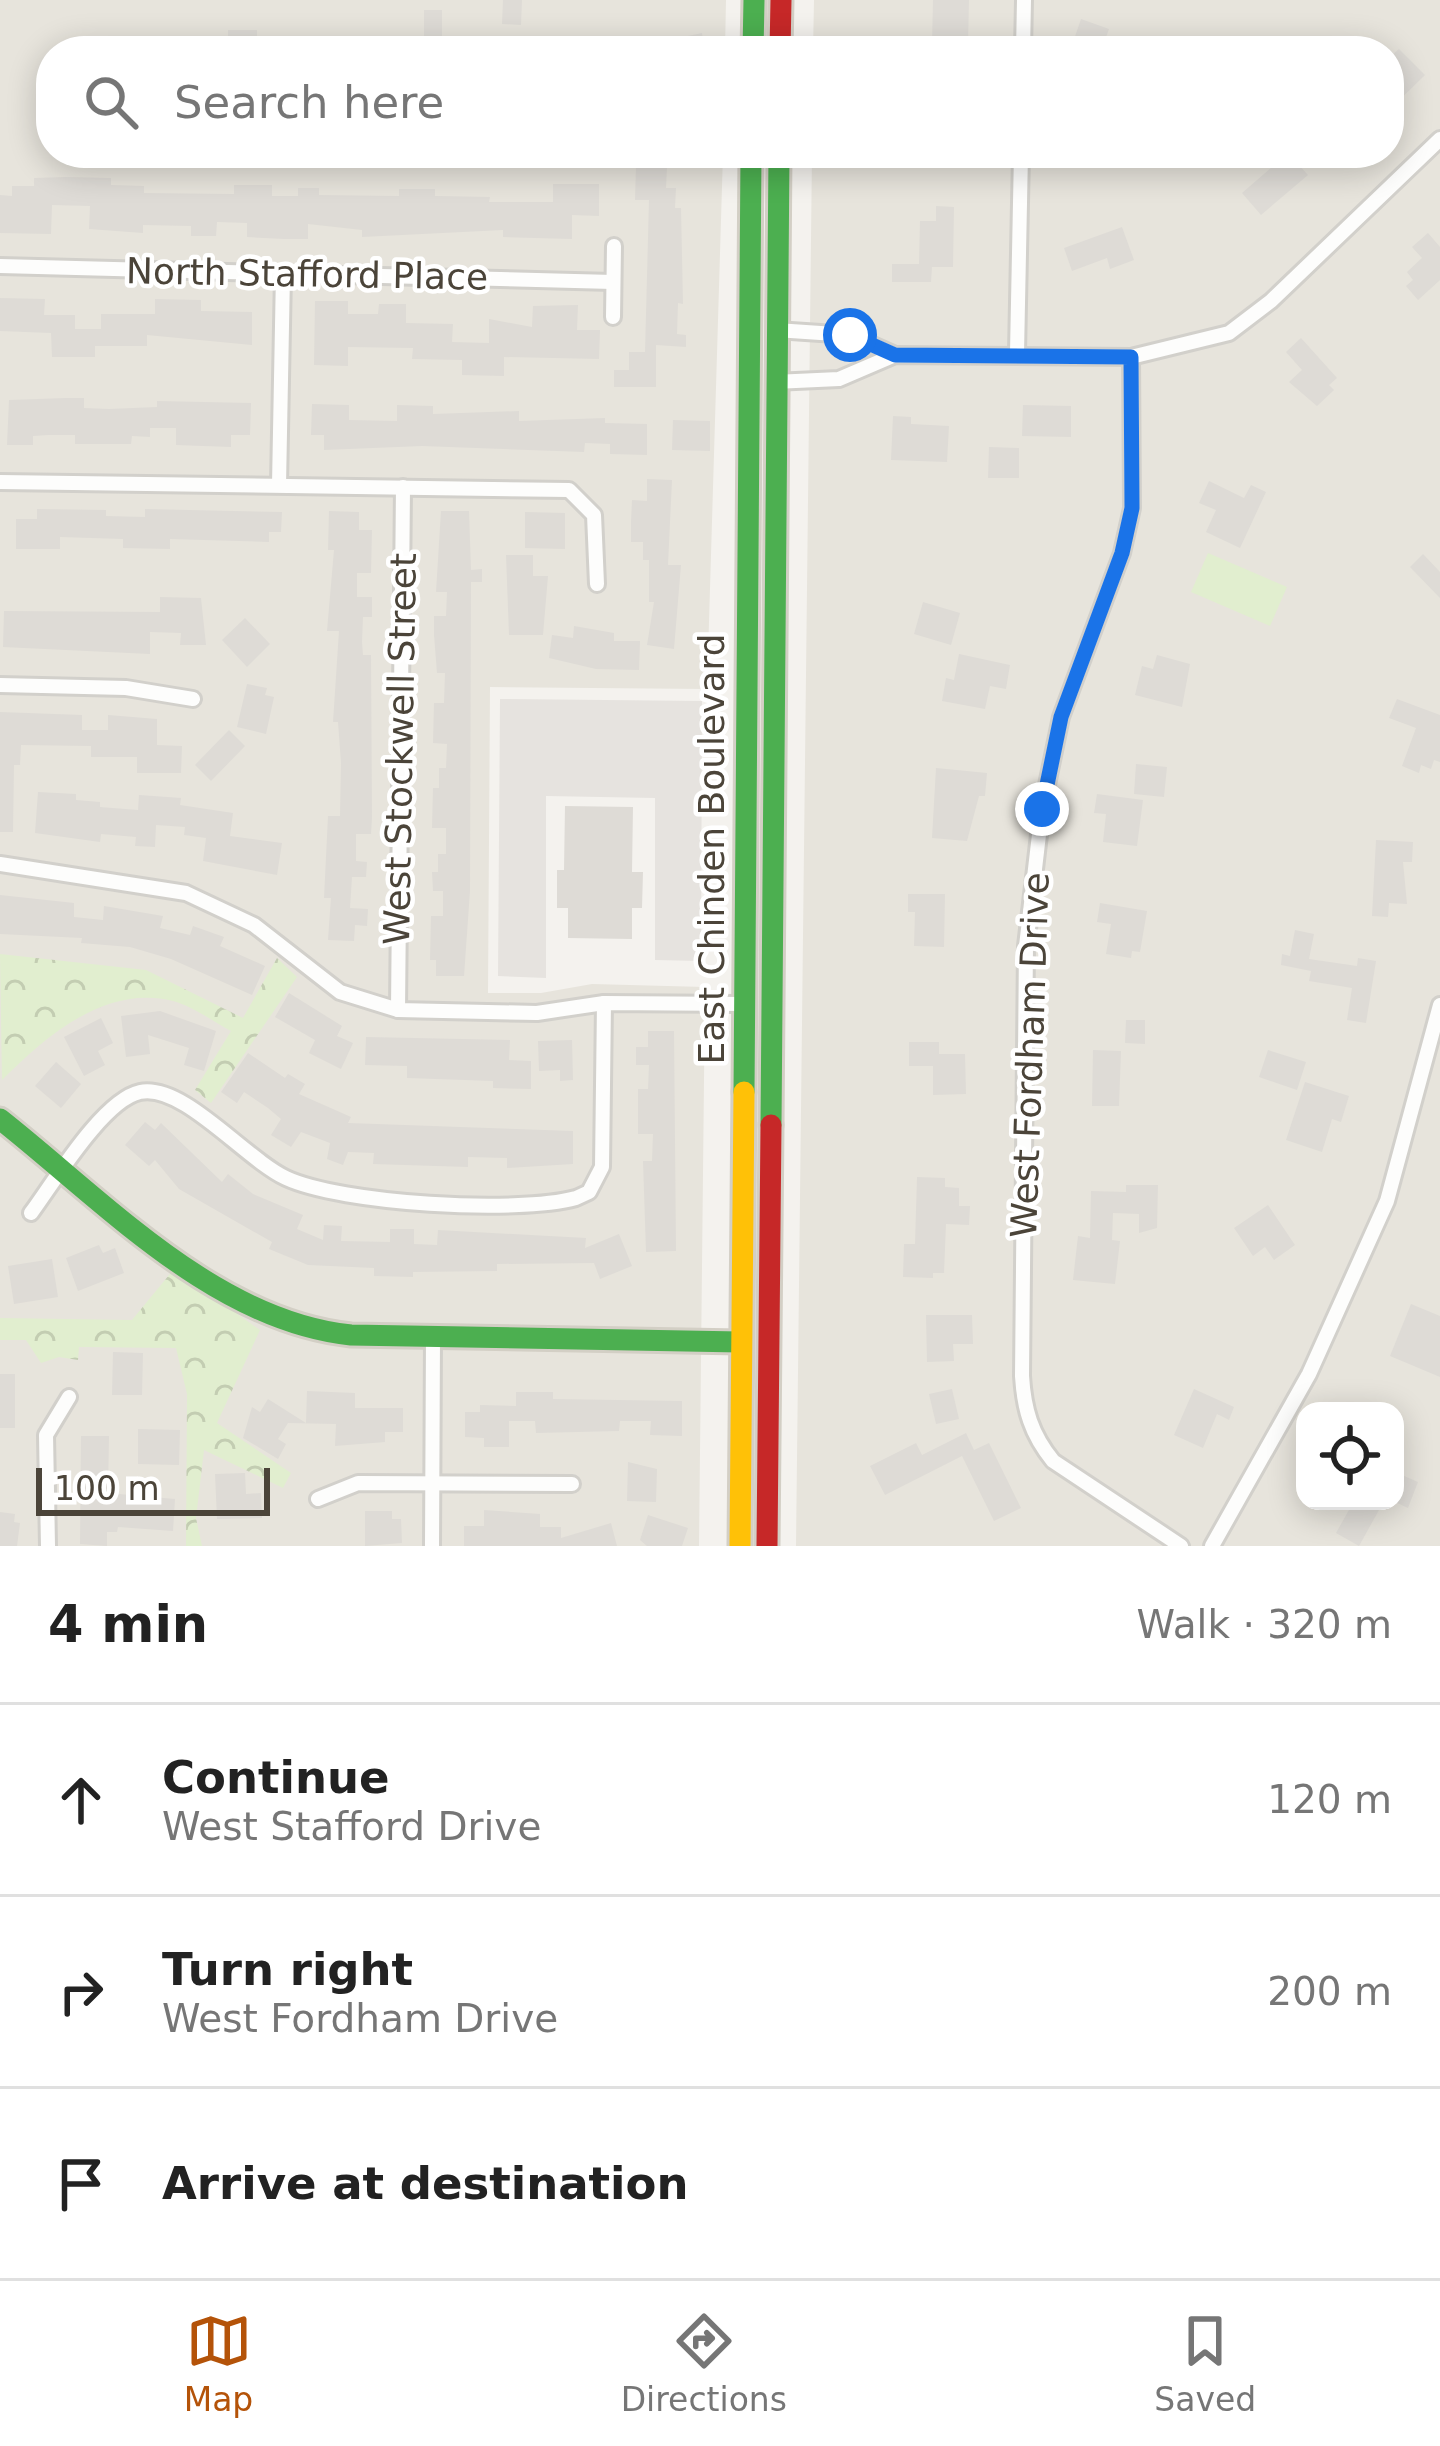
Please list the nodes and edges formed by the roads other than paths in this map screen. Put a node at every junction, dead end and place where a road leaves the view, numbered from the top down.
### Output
1 (754, 0) edge
2 (781, 0) edge
3 (1024, 0) edge
4 (753, 36) edge
5 (780, 36) edge
6 (1023, 36) edge
7 (1440, 139) edge
8 (751, 168) edge
9 (764, 168) edge
10 (778, 168) edge
11 (1021, 168) edge
12 (614, 246) dead end
13 (0, 266) edge
14 (283, 273) junction
15 (613, 282) junction
16 (613, 317) dead end
17 (776, 329) junction
18 (1017, 353) junction
19 (895, 355) junction
20 (1131, 357) junction
21 (774, 382) junction
22 (0, 482) edge
23 (279, 484) junction
24 (404, 487) junction
25 (597, 584) dead end
26 (0, 685) edge
27 (193, 699) dead end
28 (0, 864) edge
29 (604, 1003) junction
30 (743, 1004) junction
31 (1440, 1005) edge
32 (398, 1010) junction
33 (0, 1119) edge
34 (64, 1170) junction
35 (31, 1213) dead end
36 (769, 1317) junction
37 (433, 1336) junction
38 (740, 1342) junction
39 (69, 1396) dead end
40 (432, 1483) junction
41 (572, 1484) dead end
42 (318, 1499) dead end
43 (48, 1546) edge
44 (432, 1546) edge
45 (740, 1546) edge
46 (767, 1546) edge
47 (1181, 1546) edge
48 (1212, 1546) edge

1 - 4 main road
2 - 5 main road
3 - 6 street
7 - 20 street
8 - 30 main road, East Chinden Boulevard
9 - 21 main road
10 - 17 main road, East Chinden Boulevard
11 - 18 street
12 - 15 street
13 - 14 street, North Stafford Place
14 - 15 street, North Stafford Place
14 - 23 street
15 - 16 street
17 - 19 street
17 - 21 main road, East Chinden Boulevard
18 - 19 street
18 - 20 street
19 - 21 street
20 - 47 street, West Fordham Drive
21 - 36 main road, East Chinden Boulevard
22 - 23 street
23 - 24 street
24 - 25 street
24 - 32 street, West Stockwell Street
26 - 27 street
28 - 32 street
29 - 30 street
29 - 32 street
29 - 34 street
30 - 36 main road
30 - 38 main road, East Chinden Boulevard
31 - 48 street
33 - 34 main road
34 - 35 street
34 - 37 main road
36 - 46 main road, East Chinden Boulevard
37 - 38 main road
37 - 40 street
38 - 45 main road, East Chinden Boulevard
39 - 43 street
40 - 41 street
40 - 42 street
40 - 44 street

